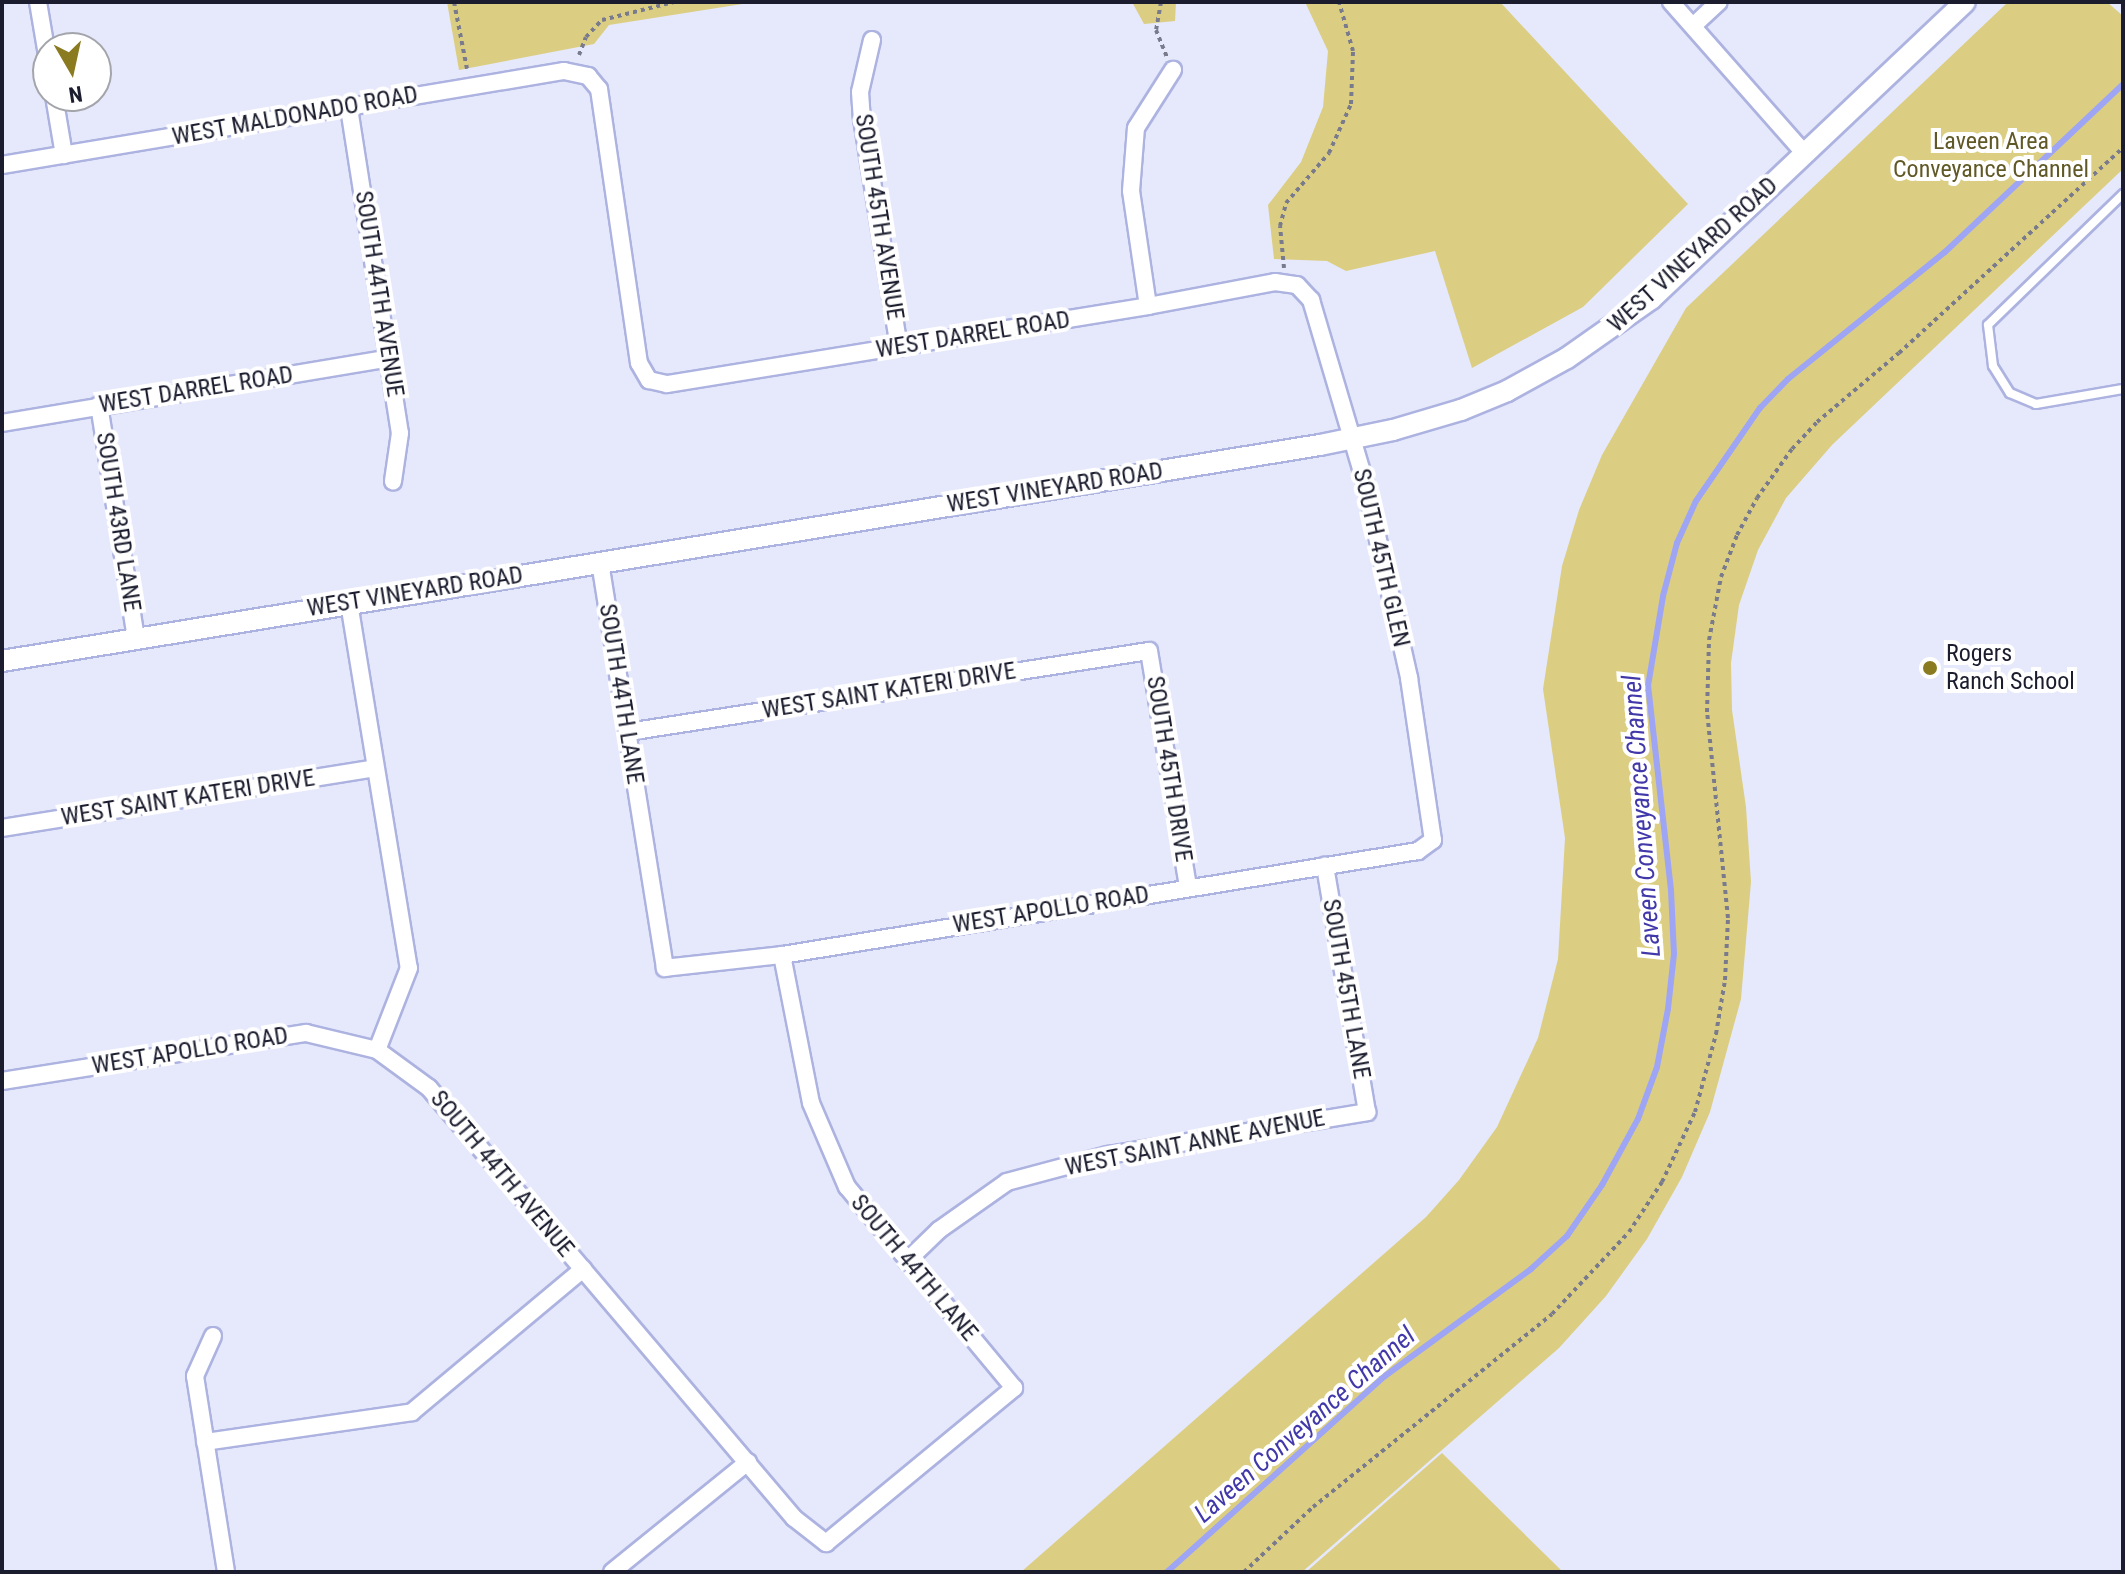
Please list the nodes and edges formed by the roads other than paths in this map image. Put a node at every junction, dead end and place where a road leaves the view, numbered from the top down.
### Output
1 (38, 2) edge
2 (1671, 2) edge
3 (1719, 2) edge
4 (1965, 2) edge
5 (1693, 26) junction
6 (43, 32) edge
7 (872, 40) dead end
8 (1173, 70) road end
9 (349, 108) junction
10 (57, 112) edge
11 (1805, 154) junction
12 (64, 155) junction
13 (2, 165) edge
14 (2123, 194) edge
15 (1291, 284) joint
16 (1148, 306) junction
17 (899, 348) junction
18 (390, 358) junction
19 (649, 380) joint
20 (2123, 389) edge
21 (99, 405) junction
22 (2, 423) edge
23 (1352, 438) junction
24 (393, 481) dead end
25 (600, 562) junction
26 (349, 603) junction
27 (136, 639) junction
28 (1149, 651) joint
29 (2, 661) edge
30 (628, 732) junction
31 (375, 768) junction
32 (2, 828) edge
33 (1433, 840) joint
34 (1325, 866) junction
35 (1188, 887) junction
36 (782, 955) junction
37 (665, 968) joint
38 (377, 1050) junction
39 (2, 1081) edge
40 (1367, 1112) joint
41 (907, 1261) junction
42 (583, 1269) junction
43 (213, 1336) dead end
44 (205, 1442) junction
45 (748, 1462) junction
46 (826, 1543) joint
47 (226, 1572) edge
48 (612, 1572) edge

1 - 6 street
2 - 5 street
3 - 5 street
4 - 11 street, WEST VINEYARD ROAD
5 - 11 street
7 - 17 street, SOUTH 45TH AVENUE
8 - 16 street
9 - 12 street, WEST MALDONADO ROAD
9 - 18 street, SOUTH 44TH AVENUE
9 - 19 street, WEST MALDONADO ROAD
10 - 12 street
11 - 23 street, WEST VINEYARD ROAD
12 - 13 street, WEST MALDONADO ROAD
14 - 20 lane
15 - 16 street, WEST DARREL ROAD
15 - 23 street, SOUTH 45TH GLEN
16 - 17 street, WEST DARREL ROAD
17 - 19 street, WEST DARREL ROAD
18 - 21 street, WEST DARREL ROAD
18 - 24 street, SOUTH 44TH AVENUE
21 - 22 street, WEST DARREL ROAD
21 - 27 street, SOUTH 43RD LANE
23 - 25 street, WEST VINEYARD ROAD
23 - 33 street, SOUTH 45TH GLEN
25 - 26 street, WEST VINEYARD ROAD
25 - 30 street, SOUTH 44TH LANE
26 - 27 street, WEST VINEYARD ROAD
26 - 31 street
27 - 29 street, WEST VINEYARD ROAD
28 - 30 street, WEST SAINT KATERI DRIVE
28 - 35 street, SOUTH 45TH DRIVE
30 - 37 street, SOUTH 44TH LANE
31 - 32 street, WEST SAINT KATERI DRIVE
31 - 38 street
33 - 34 street, WEST APOLLO ROAD
34 - 35 street, WEST APOLLO ROAD
34 - 40 street, SOUTH 45TH LANE
35 - 36 street, WEST APOLLO ROAD
36 - 37 street, WEST APOLLO ROAD
36 - 41 street, SOUTH 44TH LANE
38 - 39 street, WEST APOLLO ROAD
38 - 42 street, SOUTH 44TH AVENUE
40 - 41 street, WEST SAINT ANNE AVENUE
41 - 46 street, SOUTH 44TH LANE
42 - 44 street
42 - 45 street, SOUTH 44TH AVENUE
43 - 44 street
44 - 47 street
45 - 46 street, SOUTH 44TH AVENUE
45 - 48 street

